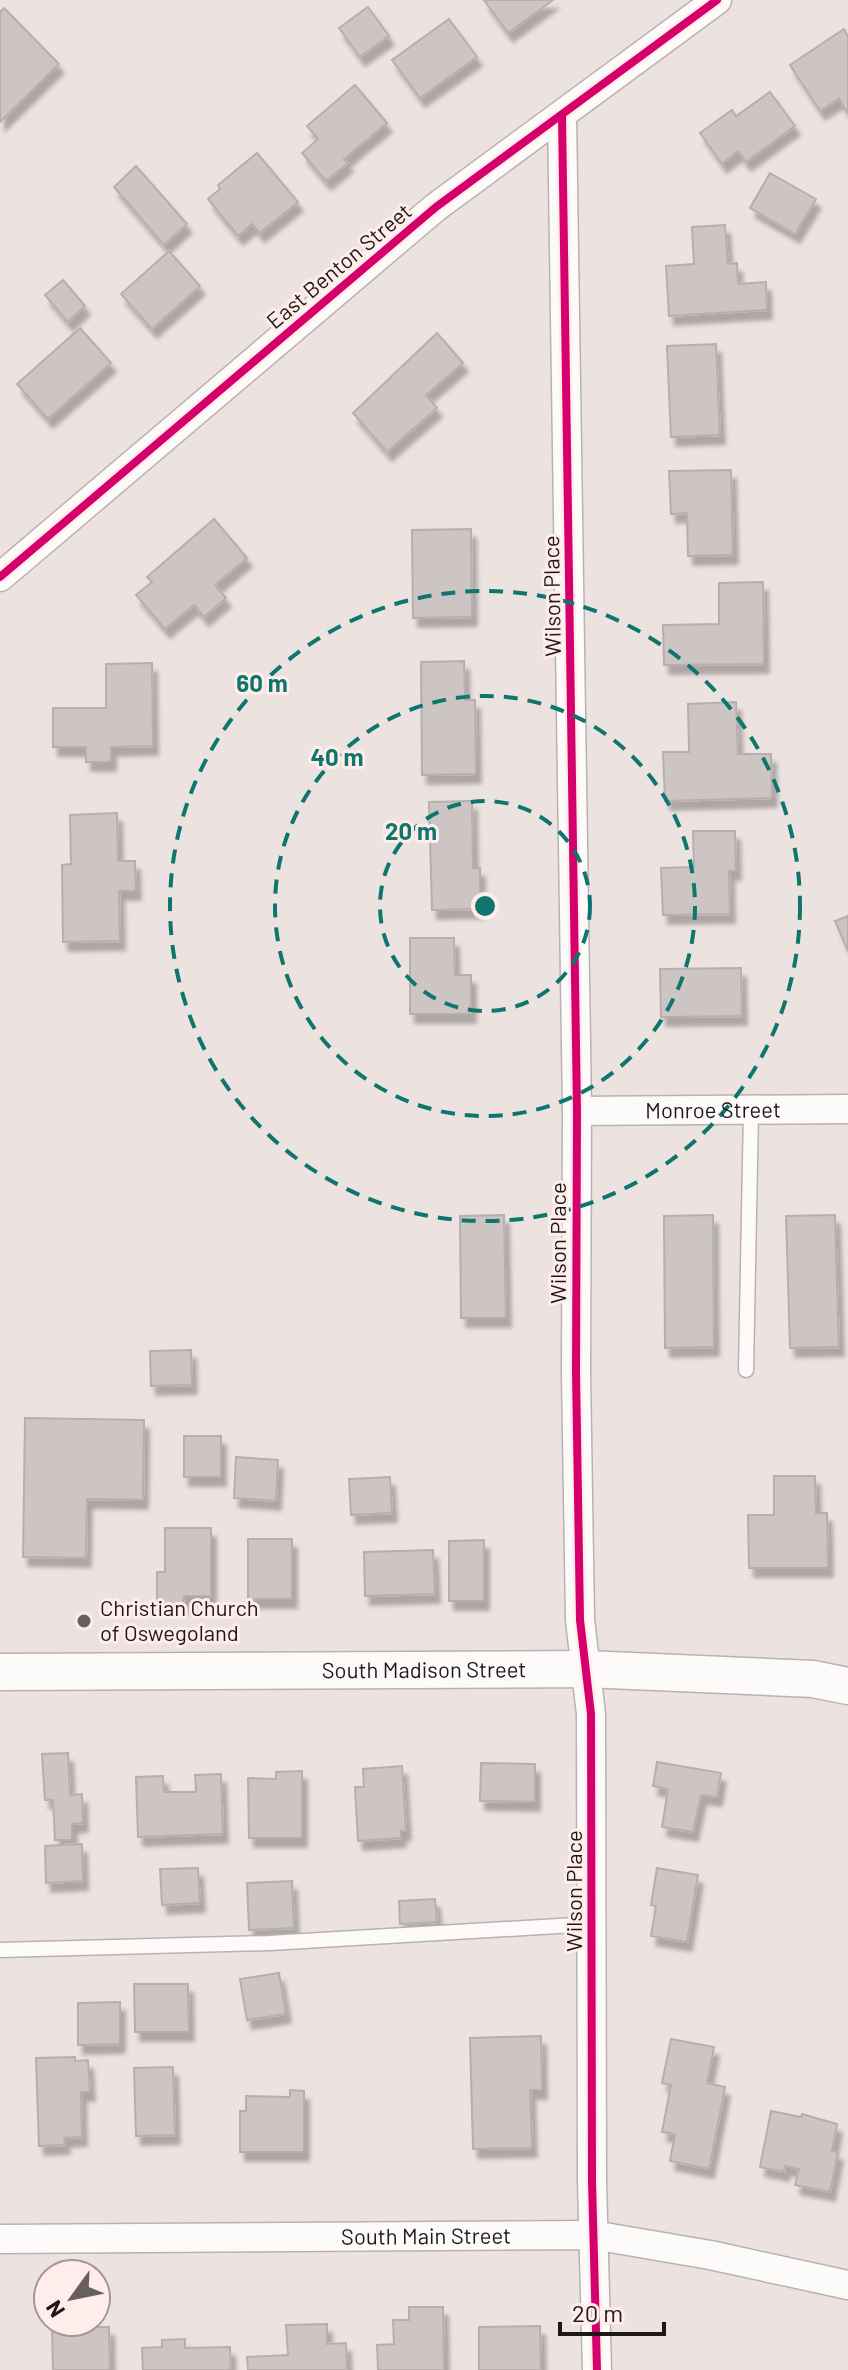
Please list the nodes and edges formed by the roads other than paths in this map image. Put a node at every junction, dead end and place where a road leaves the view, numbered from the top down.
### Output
1 (717, 0) edge
2 (562, 116) junction
3 (0, 577) edge
4 (848, 1109) edge
5 (577, 1111) junction
6 (751, 1111) junction
7 (746, 1370) dead end
8 (586, 1669) junction
9 (0, 1672) edge
10 (831, 1678) edge
11 (848, 1686) edge
12 (592, 1924) junction
13 (0, 1950) edge
14 (593, 2235) junction
15 (0, 2239) edge
16 (848, 2285) edge
17 (597, 2370) edge

1 - 2 street, East Benton Street
2 - 3 street, East Benton Street
2 - 5 street, Wilson Place
4 - 6 street, Monroe Street
5 - 6 street, Monroe Street
5 - 8 street, Wilson Place
6 - 7 lane
8 - 9 street, South Madison Street
8 - 10 street, South Madison Street
8 - 12 street, Wilson Place
10 - 11 street, South Madison Street
12 - 13 lane
12 - 14 street, Wilson Place
14 - 15 street, South Main Street
14 - 16 street, South Main Street
14 - 17 street, Wilson Place

